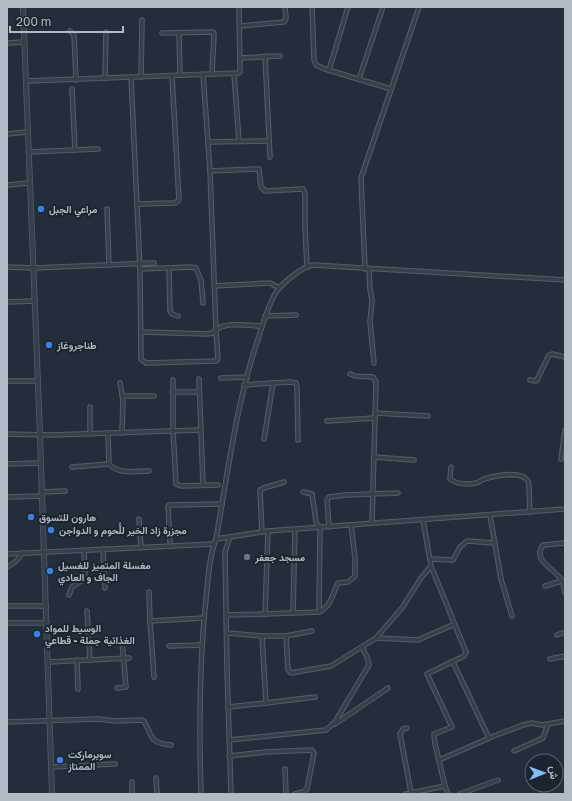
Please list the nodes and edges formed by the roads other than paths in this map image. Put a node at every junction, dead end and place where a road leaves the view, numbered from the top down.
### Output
1 (23, 7) edge
2 (239, 7) edge
3 (285, 7) edge
4 (312, 7) edge
5 (348, 7) edge
6 (383, 7) edge
7 (419, 7) edge
8 (142, 20) dead end
9 (240, 26) junction
10 (70, 31) dead end
11 (106, 32) dead end
12 (179, 32) junction
13 (162, 33) dead end
14 (24, 42) junction
15 (7, 43) edge
16 (265, 56) junction
17 (280, 56) dead end
18 (240, 58) junction
19 (330, 70) junction
20 (203, 74) junction
21 (212, 74) junction
22 (234, 74) junction
23 (180, 75) junction
24 (172, 76) junction
25 (131, 77) junction
26 (141, 77) junction
27 (105, 78) junction
28 (359, 79) junction
29 (76, 80) junction
30 (26, 81) junction
31 (72, 89) dead end
32 (391, 89) junction
33 (27, 132) junction
34 (7, 134) edge
35 (239, 141) junction
36 (269, 141) junction
37 (208, 142) junction
38 (75, 150) junction
39 (98, 150) dead end
40 (28, 152) junction
41 (270, 157) dead end
42 (210, 171) junction
43 (30, 184) junction
44 (7, 185) edge
45 (137, 204) junction
46 (107, 209) dead end
47 (154, 263) dead end
48 (140, 264) junction
49 (109, 265) junction
50 (7, 267) edge
51 (307, 267) junction
52 (34, 268) junction
53 (169, 268) junction
54 (140, 269) junction
55 (367, 269) junction
56 (565, 280) edge
57 (214, 286) junction
58 (279, 288) junction
59 (35, 301) junction
60 (7, 302) edge
61 (203, 303) dead end
62 (296, 315) dead end
63 (178, 316) dead end
64 (265, 316) junction
65 (262, 326) junction
66 (216, 330) junction
67 (142, 332) junction
68 (565, 357) edge
69 (374, 362) dead end
70 (350, 374) dead end
71 (247, 377) junction
72 (221, 378) dead end
73 (199, 379) dead end
74 (173, 380) dead end
75 (530, 380) dead end
76 (7, 381) edge
77 (37, 381) junction
78 (120, 382) dead end
79 (273, 383) junction
80 (244, 385) junction
81 (173, 392) junction
82 (200, 392) junction
83 (122, 396) junction
84 (154, 396) dead end
85 (90, 407) dead end
86 (375, 413) junction
87 (428, 416) dead end
88 (375, 418) junction
89 (327, 421) dead end
90 (200, 430) junction
91 (565, 430) edge
92 (173, 431) junction
93 (108, 433) junction
94 (122, 433) junction
95 (7, 434) edge
96 (40, 434) junction
97 (90, 434) junction
98 (264, 439) dead end
99 (298, 440) dead end
100 (374, 457) junction
101 (561, 458) dead end
102 (414, 460) dead end
103 (40, 463) junction
104 (7, 464) edge
105 (109, 464) junction
106 (72, 467) dead end
107 (451, 467) dead end
108 (149, 471) dead end
109 (284, 482) dead end
110 (203, 485) junction
111 (218, 485) dead end
112 (65, 491) dead end
113 (302, 492) dead end
114 (374, 493) junction
115 (398, 493) dead end
116 (42, 494) junction
117 (7, 497) edge
118 (222, 504) junction
119 (565, 510) edge
120 (530, 512) junction
121 (490, 516) junction
122 (139, 519) dead end
123 (423, 520) junction
124 (372, 523) junction
125 (351, 525) junction
126 (329, 527) junction
127 (320, 528) junction
128 (294, 530) junction
129 (268, 531) junction
130 (262, 532) junction
131 (230, 537) junction
132 (216, 539) junction
133 (170, 542) dead end
134 (565, 542) edge
135 (495, 543) junction
136 (214, 544) junction
137 (141, 548) junction
138 (103, 549) junction
139 (84, 550) junction
140 (44, 552) junction
141 (22, 553) junction
142 (7, 554) edge
143 (430, 559) junction
144 (431, 566) junction
145 (7, 567) edge
146 (564, 581) edge
147 (544, 586) dead end
148 (106, 588) dead end
149 (149, 592) dead end
150 (565, 593) edge
151 (68, 595) dead end
152 (7, 606) edge
153 (46, 606) junction
154 (87, 611) dead end
155 (319, 612) junction
156 (293, 613) junction
157 (265, 614) junction
158 (226, 615) junction
159 (512, 616) dead end
160 (204, 618) junction
161 (150, 621) junction
162 (7, 623) edge
163 (47, 624) junction
164 (455, 624) junction
165 (312, 632) dead end
166 (565, 632) edge
167 (227, 633) junction
168 (557, 635) dead end
169 (262, 636) junction
170 (286, 636) junction
171 (376, 638) junction
172 (122, 641) dead end
173 (202, 645) junction
174 (169, 646) dead end
175 (362, 647) junction
176 (565, 656) edge
177 (129, 658) dead end
178 (124, 659) junction
179 (77, 660) junction
180 (90, 660) junction
181 (550, 660) dead end
182 (48, 662) junction
183 (453, 662) junction
184 (154, 677) dead end
185 (117, 688) dead end
186 (388, 688) dead end
187 (78, 689) dead end
188 (315, 697) dead end
189 (266, 703) junction
190 (228, 707) junction
191 (51, 721) junction
192 (565, 721) edge
193 (7, 722) edge
194 (548, 724) junction
195 (407, 728) dead end
196 (326, 730) junction
197 (488, 738) junction
198 (229, 740) junction
199 (171, 745) dead end
200 (514, 751) dead end
201 (229, 756) junction
202 (439, 760) junction
203 (115, 764) dead end
204 (52, 768) junction
205 (285, 769) dead end
206 (156, 778) dead end
207 (498, 780) dead end
208 (132, 782) dead end
209 (446, 786) junction
210 (411, 793) junction
211 (52, 794) edge
212 (132, 794) edge
213 (157, 794) edge
214 (201, 794) edge
215 (231, 794) edge
216 (286, 794) edge
217 (295, 794) edge
218 (406, 794) edge
219 (448, 794) edge
220 (460, 794) edge

1 - 14 street
2 - 9 street
3 - 9 street
4 - 19 street
5 - 19 street
6 - 28 street
7 - 32 street
8 - 26 street
9 - 18 street
10 - 29 street
11 - 27 street
12 - 13 street
12 - 21 street
12 - 23 street
14 - 15 street
14 - 30 street
16 - 17 street
16 - 18 street
16 - 36 street
18 - 22 street
19 - 28 street
20 - 21 street
20 - 23 street
20 - 37 street
21 - 22 street
22 - 35 street
23 - 24 street
24 - 26 street
24 - 45 street
25 - 26 street
25 - 27 street
25 - 45 street
27 - 29 street
28 - 32 street
29 - 30 street
30 - 33 street
31 - 38 street
32 - 55 street
33 - 34 street
33 - 40 street
35 - 36 street
35 - 37 street
36 - 41 street
37 - 42 street
38 - 39 street
38 - 40 street
40 - 43 street
42 - 51 street
42 - 57 street
43 - 44 street
43 - 52 street
45 - 48 street
46 - 49 street
47 - 48 street
48 - 49 street
48 - 54 street
49 - 52 street
50 - 52 street
51 - 55 street
51 - 58 street
52 - 59 street
53 - 54 street
53 - 61 street
53 - 63 street
54 - 67 street
55 - 56 street
55 - 69 street
57 - 58 street
57 - 66 street
58 - 64 street
59 - 60 street
59 - 77 street
62 - 64 street
64 - 65 street
65 - 66 street
65 - 71 street
66 - 67 street
66 - 67 street
68 - 75 street
70 - 86 street
71 - 72 street
71 - 80 street
73 - 82 street
74 - 81 street
76 - 77 street
77 - 96 street
78 - 83 street
79 - 80 street
79 - 98 street
79 - 99 street
80 - 118 street
81 - 82 street
81 - 92 street
82 - 90 street
83 - 84 street
83 - 94 street
85 - 97 street
86 - 87 street
86 - 88 street
88 - 89 street
88 - 100 street
90 - 92 street
90 - 110 street
91 - 101 street
92 - 94 street
92 - 110 street
93 - 94 street
93 - 97 street
93 - 105 street
95 - 96 street
96 - 97 street
96 - 103 street
100 - 102 street
100 - 114 street
103 - 104 street
103 - 116 street
105 - 106 street
105 - 108 street
107 - 120 street
109 - 130 street
110 - 111 street
112 - 116 street
113 - 127 street
114 - 115 street
114 - 124 street
114 - 126 street
116 - 117 street
116 - 140 street
118 - 132 street
118 - 133 street
119 - 120 street
120 - 121 street
121 - 123 street
121 - 135 street
122 - 137 street
123 - 124 street
123 - 143 street
124 - 125 street
125 - 126 street
125 - 155 street
126 - 127 street
127 - 128 street
127 - 155 street
128 - 129 street
128 - 156 street
129 - 130 street
129 - 157 street
130 - 131 street
131 - 132 street
131 - 158 street
132 - 136 street
134 - 146 street
135 - 143 street
135 - 159 street
136 - 137 street
136 - 160 street
137 - 138 street
138 - 139 street
138 - 148 street
139 - 140 street
139 - 151 street
140 - 141 street
140 - 153 street
141 - 142 street
141 - 145 street
143 - 144 street
144 - 164 street
144 - 171 street
146 - 147 street
146 - 150 street
149 - 161 street
152 - 153 street
153 - 163 street
154 - 180 street
155 - 156 street
156 - 157 street
157 - 158 street
158 - 167 street
160 - 161 street
160 - 173 street
161 - 184 street
162 - 163 street
163 - 182 street
164 - 171 street
164 - 183 street
165 - 170 street
166 - 168 street
167 - 169 street
167 - 190 street
169 - 170 street
169 - 189 street
170 - 175 street
171 - 175 street
172 - 178 street
173 - 174 street
173 - 214 street
175 - 196 street
176 - 181 street
177 - 178 street
178 - 180 street
178 - 185 street
179 - 180 street
179 - 182 street
179 - 187 street
182 - 191 street
183 - 197 street
183 - 202 street
186 - 196 street
188 - 189 street
189 - 190 street
190 - 198 street
191 - 193 street
191 - 199 street
191 - 204 street
192 - 194 street
194 - 197 street
194 - 200 street
195 - 210 street
196 - 198 street
197 - 202 street
198 - 201 street
201 - 215 street
201 - 217 street
202 - 209 street
203 - 204 street
204 - 211 street
205 - 216 street
206 - 213 street
207 - 220 street
208 - 212 street
209 - 210 street
209 - 219 street
210 - 218 street

